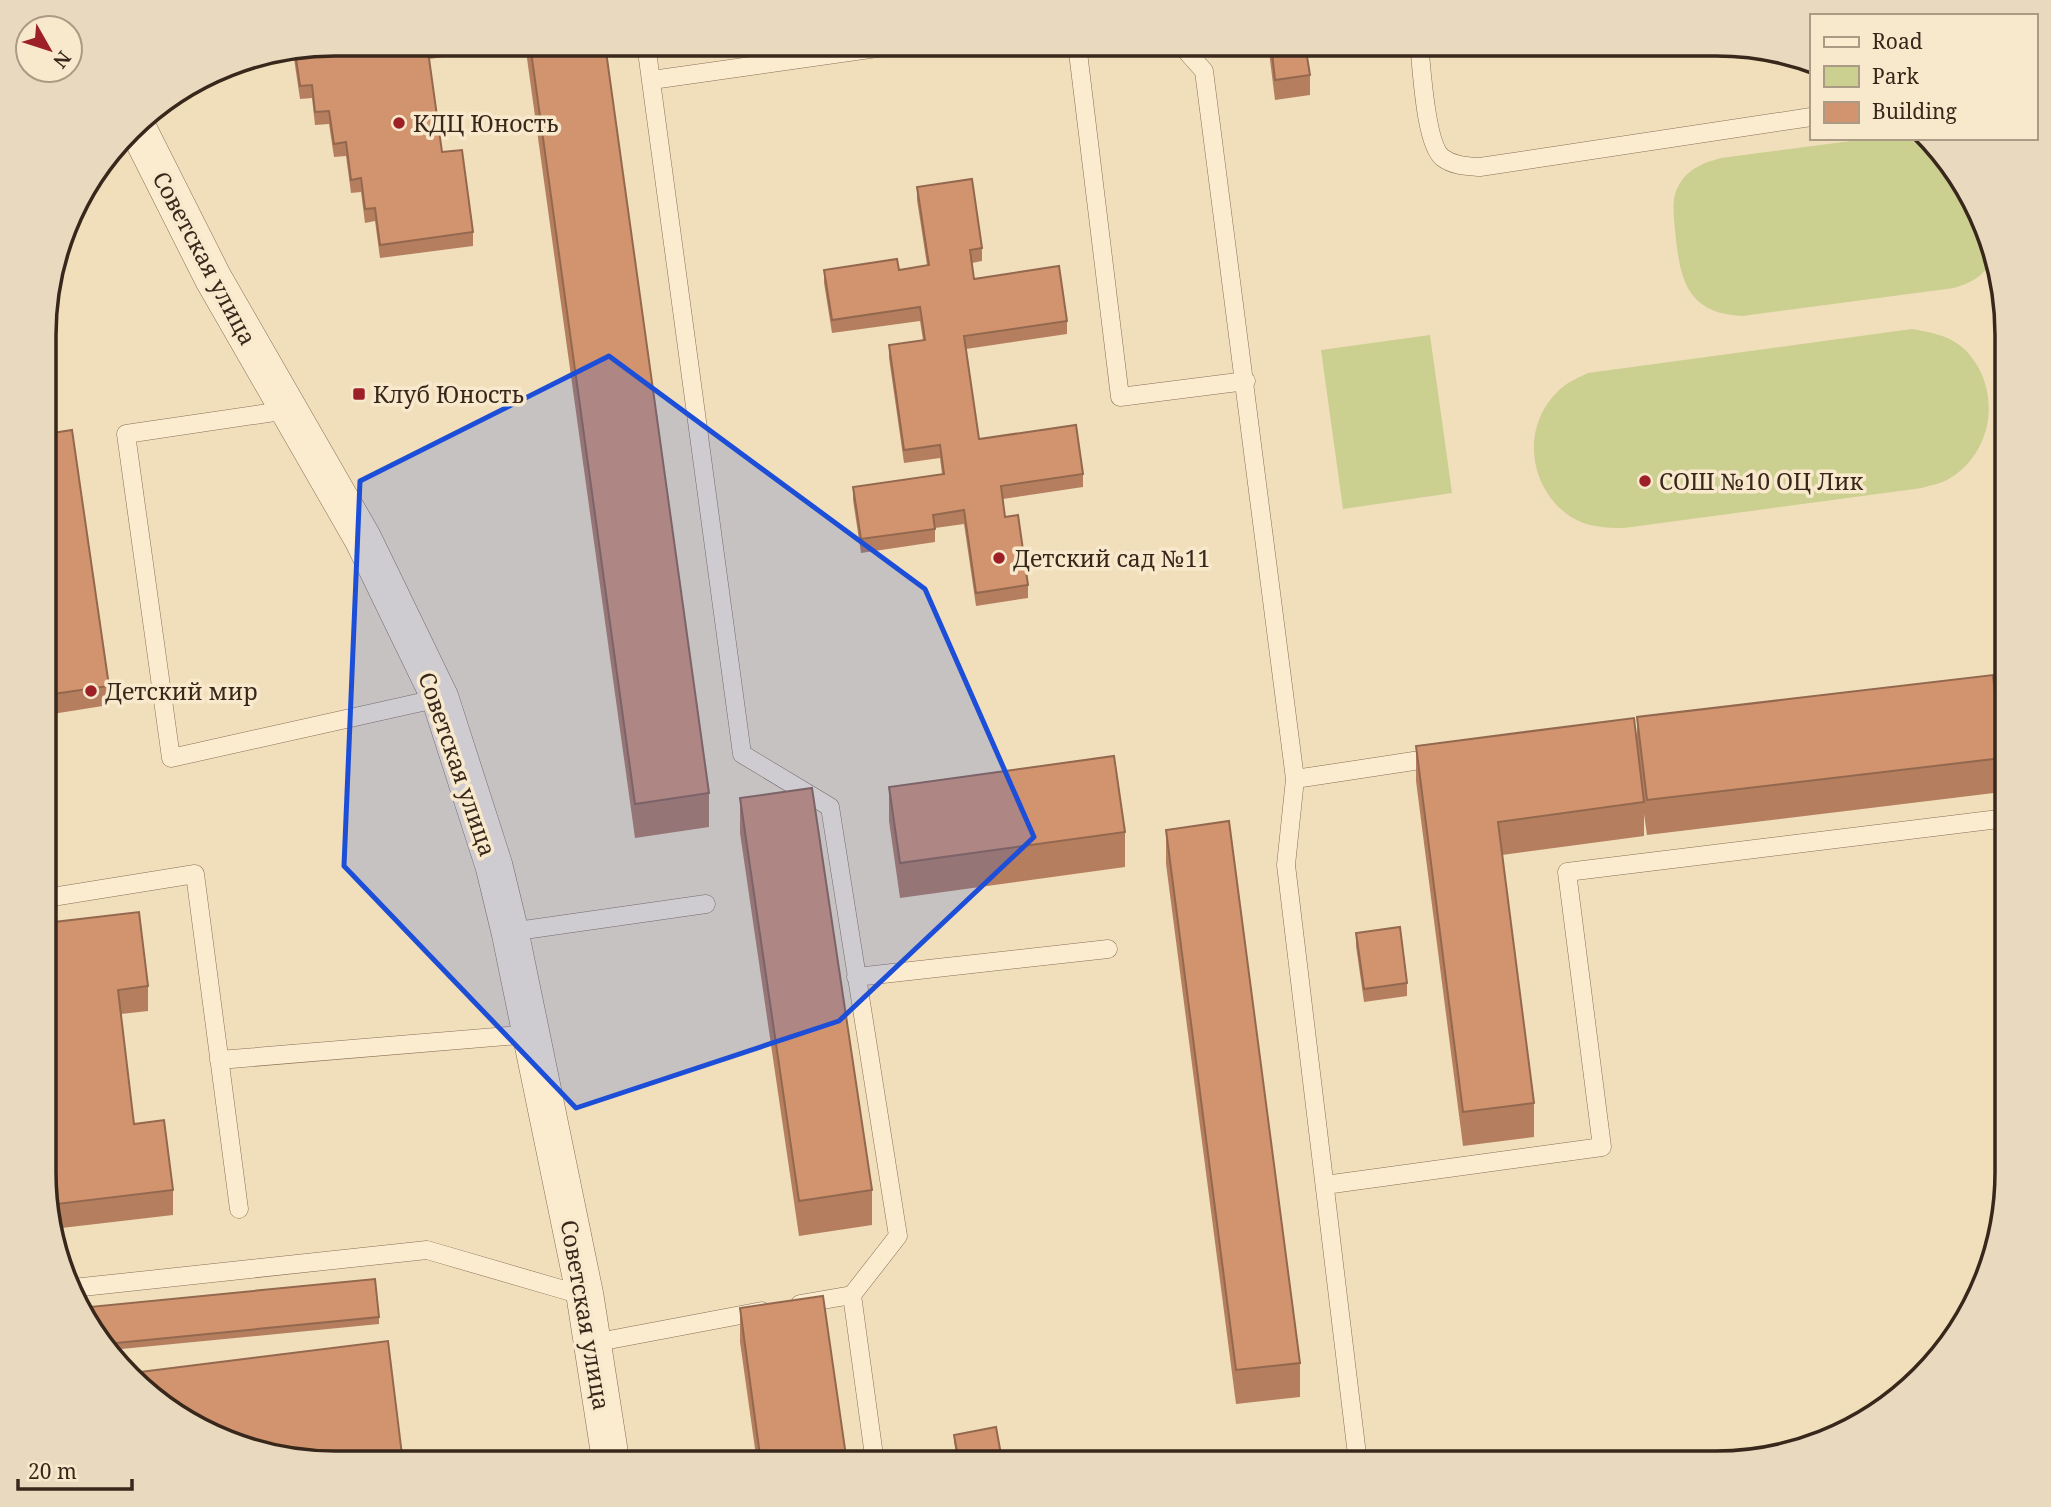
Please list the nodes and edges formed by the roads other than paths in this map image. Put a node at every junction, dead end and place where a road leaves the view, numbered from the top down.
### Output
1 (648, 56) edge
2 (818, 56) edge
3 (1078, 56) edge
4 (1191, 56) edge
5 (1421, 56) edge
6 (652, 79) junction
7 (1810, 117) edge
8 (141, 135) edge
9 (1246, 381) junction
10 (288, 410) junction
11 (1954, 692) edge
12 (440, 698) junction
13 (1995, 701) edge
14 (1460, 754) edge
15 (1295, 779) junction
16 (1995, 819) edge
17 (56, 896) edge
18 (706, 904) dead end
19 (510, 932) junction
20 (1108, 949) dead end
21 (856, 976) junction
22 (532, 1034) junction
23 (219, 1060) junction
24 (1325, 1185) junction
25 (239, 1209) dead end
26 (81, 1287) edge
27 (852, 1295) junction
28 (585, 1296) junction
29 (593, 1343) junction
30 (609, 1451) edge
31 (873, 1451) edge
32 (1357, 1451) edge

1 - 6 lane
2 - 6 lane
3 - 9 lane
4 - 9 lane
5 - 7 lane
6 - 21 lane
8 - 10 street, Советская улица
9 - 15 lane
10 - 12 street, Советская улица
10 - 12 lane
11 - 13 lane
12 - 19 street, Советская улица
14 - 15 lane
15 - 24 lane
16 - 24 lane
17 - 23 lane
18 - 19 lane
19 - 22 street, Советская улица
20 - 21 lane
21 - 27 lane
22 - 23 lane
22 - 28 street, Советская улица
23 - 25 lane
24 - 32 lane
26 - 28 lane
27 - 29 lane
27 - 31 lane
28 - 29 street, Советская улица
29 - 30 street, Советская улица

